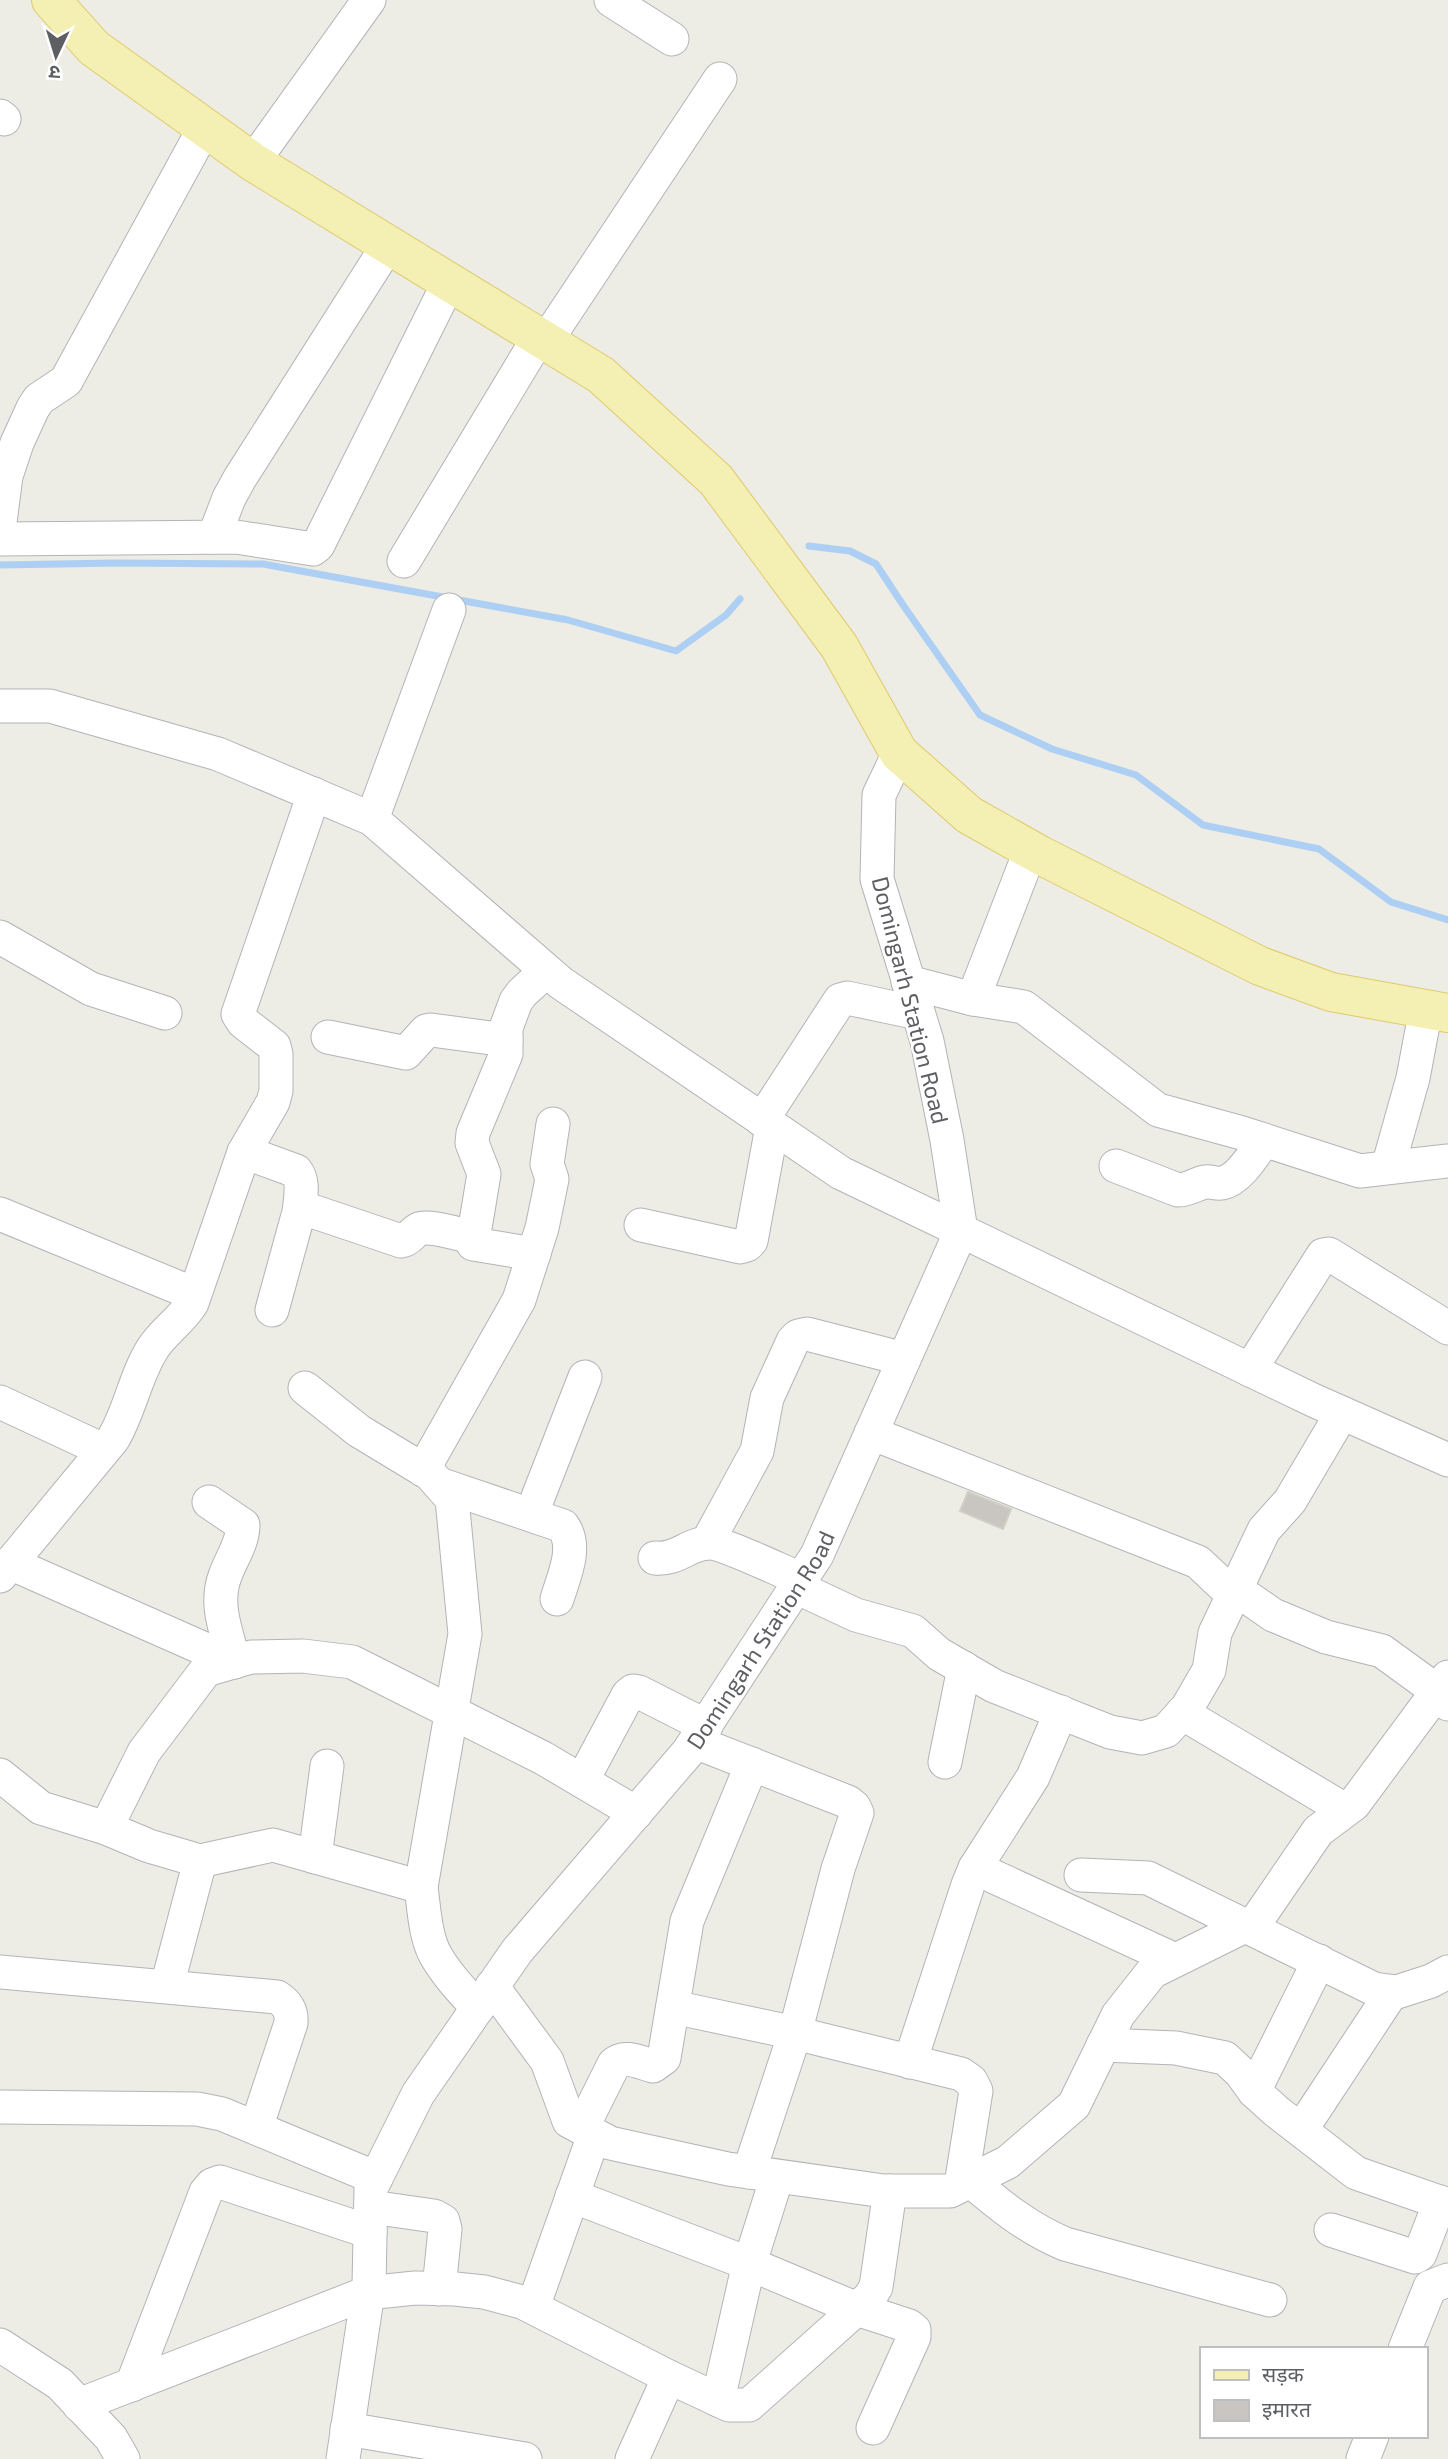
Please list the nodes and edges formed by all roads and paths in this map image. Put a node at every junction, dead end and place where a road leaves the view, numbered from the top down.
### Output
1 (51, 0) edge
2 (369, 0) edge
3 (611, 0) edge
4 (672, 39) dead end
5 (720, 79) dead end
6 (205, 127) junction
7 (253, 162) junction
8 (388, 245) junction
9 (449, 282) junction
10 (542, 339) junction
11 (0, 522) edge
12 (214, 537) junction
13 (0, 540) edge
14 (404, 561) dead end
15 (449, 610) dead end
16 (0, 706) edge
17 (899, 753) junction
18 (314, 794) junction
19 (372, 819) junction
20 (1031, 849) junction
21 (0, 937) edge
22 (546, 971) junction
23 (908, 982) junction
24 (973, 999) junction
25 (1437, 1011) edge
26 (165, 1013) dead end
27 (918, 1013) junction
28 (328, 1037) dead end
29 (506, 1040) junction
30 (767, 1123) junction
31 (553, 1124) dead end
32 (1264, 1140) junction
33 (244, 1152) junction
34 (1448, 1161) edge
35 (1116, 1166) dead end
36 (1388, 1167) junction
37 (299, 1213) junction
38 (0, 1214) edge
39 (642, 1225) dead end
40 (961, 1231) junction
41 (473, 1244) dead end
42 (534, 1254) junction
43 (194, 1294) junction
44 (272, 1310) dead end
45 (1448, 1328) edge
46 (904, 1359) junction
47 (1250, 1370) junction
48 (585, 1377) dead end
49 (306, 1388) dead end
50 (0, 1402) edge
51 (1342, 1413) junction
52 (871, 1433) junction
53 (103, 1450) junction
54 (1448, 1460) edge
55 (431, 1477) junction
56 (209, 1502) dead end
57 (531, 1515) junction
58 (707, 1543) junction
59 (655, 1558) dead end
60 (5, 1569) edge
61 (798, 1583) junction
62 (1236, 1593) junction
63 (558, 1599) dead end
64 (234, 1662) junction
65 (964, 1668) junction
66 (1444, 1691) edge
67 (452, 1712) junction
68 (1061, 1712) junction
69 (1182, 1713) junction
70 (700, 1734) junction
71 (945, 1762) dead end
72 (751, 1764) junction
73 (327, 1766) dead end
74 (0, 1775) edge
75 (582, 1781) junction
76 (1345, 1810) junction
77 (636, 1813) junction
78 (106, 1828) junction
79 (315, 1857) junction
80 (200, 1861) junction
81 (975, 1868) junction
82 (1081, 1875) dead end
83 (421, 1887) junction
84 (1243, 1926) junction
85 (1175, 1960) junction
86 (1319, 1961) junction
87 (0, 1972) edge
88 (1448, 1972) edge
89 (167, 1986) junction
90 (1392, 1992) junction
91 (485, 1997) junction
92 (673, 2007) junction
93 (794, 2033) junction
94 (1103, 2045) junction
95 (910, 2062) junction
96 (1254, 2091) junction
97 (0, 2107) edge
98 (256, 2128) junction
99 (1301, 2130) junction
100 (588, 2132) junction
101 (763, 2175) junction
102 (966, 2183) junction
103 (890, 2191) junction
104 (572, 2196) junction
105 (1444, 2203) edge
106 (372, 2206) junction
107 (1331, 2230) dead end
108 (750, 2264) junction
109 (1448, 2280) edge
110 (439, 2288) junction
111 (367, 2293) junction
112 (1270, 2300) dead end
113 (533, 2307) junction
114 (857, 2309) junction
115 (0, 2345) edge
116 (1406, 2347) edge
117 (669, 2377) junction
118 (132, 2385) junction
119 (718, 2400) junction
120 (79, 2405) junction
121 (873, 2428) dead end
122 (1371, 2438) edge
123 (345, 2444) edge
124 (123, 2459) edge
125 (525, 2459) edge
126 (632, 2459) edge
127 (1363, 2459) edge

1 - 6 main road
2 - 7 street
3 - 4 street
5 - 10 street
6 - 7 main road
6 - 11 street
7 - 8 main road
8 - 9 main road
8 - 12 street
9 - 10 main road
9 - 12 street
10 - 14 street
10 - 17 main road
12 - 13 street
15 - 19 street
16 - 18 street
17 - 20 main road
17 - 23 street, Domingarh Station Road
18 - 19 street
18 - 33 street
19 - 22 street
20 - 24 street
20 - 25 main road
21 - 26 street
22 - 29 street
22 - 30 street
23 - 24 street
23 - 27 street, Domingarh Station Road
24 - 32 street
25 - 36 street
27 - 30 street
27 - 40 street, Domingarh Station Road
28 - 29 street
29 - 37 street
30 - 39 street
30 - 40 street
31 - 42 street
32 - 35 street
32 - 36 street
33 - 37 street
33 - 43 street
34 - 36 street
37 - 44 street
38 - 43 street
40 - 46 street, Domingarh Station Road
40 - 47 street
41 - 42 street
42 - 55 street
43 - 53 street
45 - 47 street
46 - 52 street, Domingarh Station Road
46 - 58 street
47 - 51 street
48 - 57 street
49 - 55 street
50 - 53 street
51 - 54 street
51 - 62 street
52 - 61 street, Domingarh Station Road
52 - 62 street
53 - 60 street
55 - 57 street
55 - 67 street
56 - 64 street
57 - 63 street
58 - 59 street
58 - 61 street
60 - 64 street
61 - 65 street
61 - 70 street, Domingarh Station Road
62 - 66 street
62 - 69 street
64 - 67 street
64 - 78 street
65 - 68 street
65 - 71 street
66 - 76 street
67 - 75 street
67 - 83 street
68 - 69 street
68 - 81 street
69 - 76 street
70 - 72 street
70 - 75 street
70 - 77 street, Domingarh Station Road
72 - 92 street
72 - 93 street
73 - 79 street
74 - 78 street
75 - 77 street
76 - 84 street
77 - 91 street, Domingarh Station Road
78 - 80 street
79 - 80 street
79 - 83 street
80 - 89 street
81 - 85 street
81 - 95 street
82 - 84 street
83 - 91 street
84 - 85 street
84 - 86 street
85 - 94 street
86 - 90 street
86 - 96 street
87 - 89 street
88 - 90 street
89 - 98 street
90 - 99 street
91 - 100 street
91 - 106 street, Domingarh Station Road
92 - 93 street
92 - 100 street
93 - 95 street
93 - 101 street
94 - 96 street
94 - 102 street
95 - 102 street
96 - 99 street
97 - 98 street
98 - 106 street
99 - 105 street
100 - 101 street
100 - 104 street
101 - 103 street
101 - 108 street
102 - 103 street
102 - 112 street
103 - 114 street
104 - 108 street
104 - 113 street
105 - 107 street
106 - 110 street
106 - 111 street, Domingarh Station Road
106 - 118 street
108 - 114 street
108 - 119 street
109 - 116 street
110 - 111 street
110 - 113 street
111 - 118 street
111 - 123 street, Domingarh Station Road
113 - 117 street
114 - 119 street
114 - 121 street
115 - 120 street
117 - 119 street
117 - 126 street
118 - 120 street
120 - 124 street
122 - 127 street
123 - 125 street

